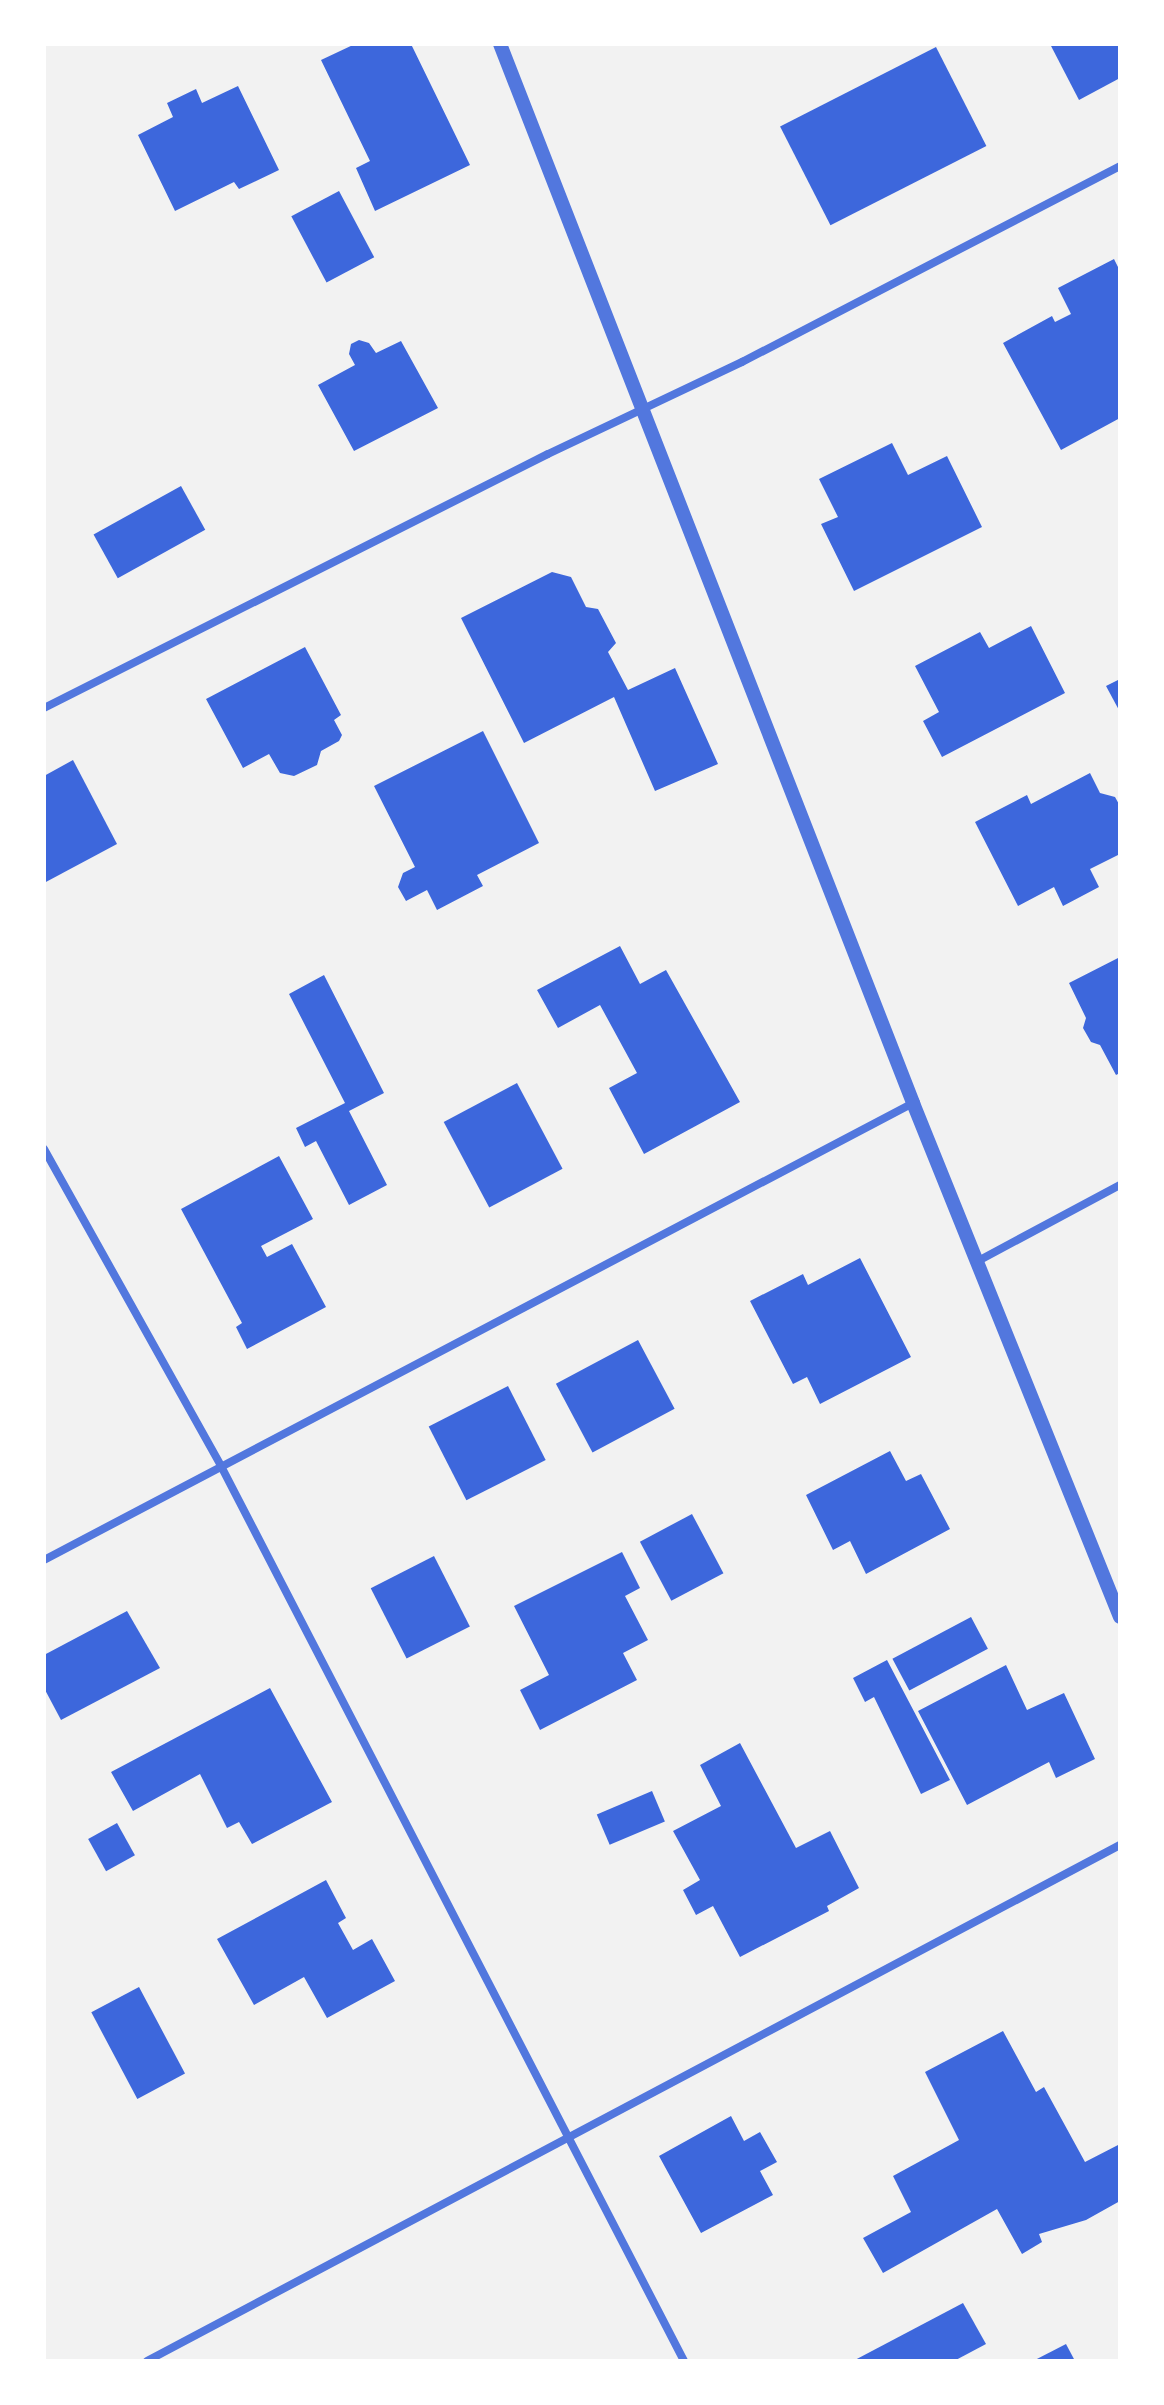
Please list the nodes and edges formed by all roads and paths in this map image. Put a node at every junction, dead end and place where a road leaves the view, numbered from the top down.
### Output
1 (500, 44) edge
2 (1120, 166) edge
3 (644, 408) junction
4 (44, 708) edge
5 (913, 1103) junction
6 (44, 1149) edge
7 (1120, 1185) edge
8 (978, 1261) junction
9 (222, 1468) junction
10 (44, 1560) edge
11 (1120, 1617) edge
12 (1120, 1845) edge
13 (571, 2138) junction
14 (147, 2361) edge
15 (684, 2361) edge

1 - 3 street
2 - 3 street
3 - 4 street
3 - 5 street
5 - 8 street
5 - 9 street
6 - 9 street
7 - 8 street
8 - 11 street
9 - 10 street
9 - 13 street
12 - 13 street
13 - 14 street
13 - 15 street

